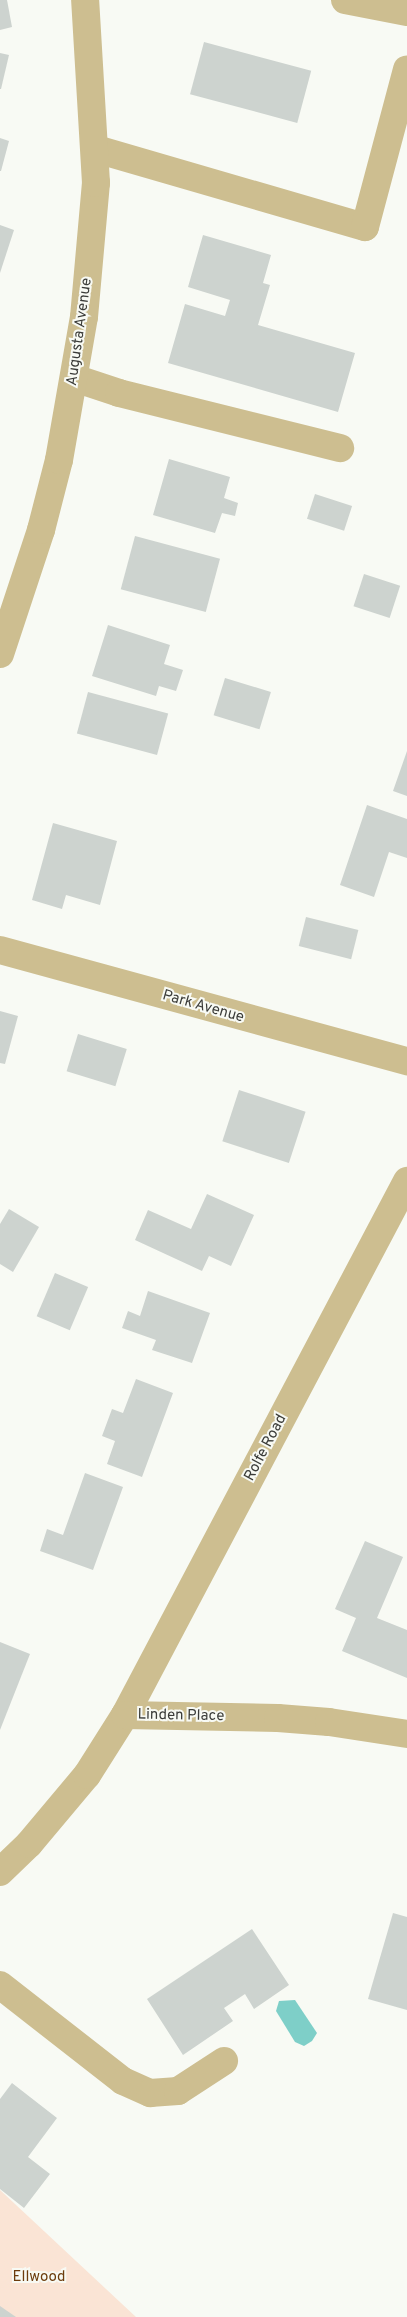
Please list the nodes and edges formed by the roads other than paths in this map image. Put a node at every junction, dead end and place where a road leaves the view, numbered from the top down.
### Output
1 (86, 0) edge
2 (344, 0) edge
3 (407, 12) edge
4 (407, 69) edge
5 (96, 149) junction
6 (74, 378) junction
7 (340, 448) dead end
8 (0, 654) edge
9 (0, 950) edge
10 (407, 1061) edge
11 (407, 1181) edge
12 (124, 1716) junction
13 (407, 1734) edge
14 (0, 1872) edge
15 (0, 1985) edge
16 (224, 2061) dead end

1 - 5 street, Augusta Avenue
2 - 3 street
4 - 5 street
5 - 6 street, Augusta Avenue
6 - 7 street
6 - 8 street, Augusta Avenue
9 - 10 street, Park Avenue
11 - 12 street, Rolfe Road
12 - 13 street, Linden Place
12 - 14 street, Linden Place
15 - 16 street

